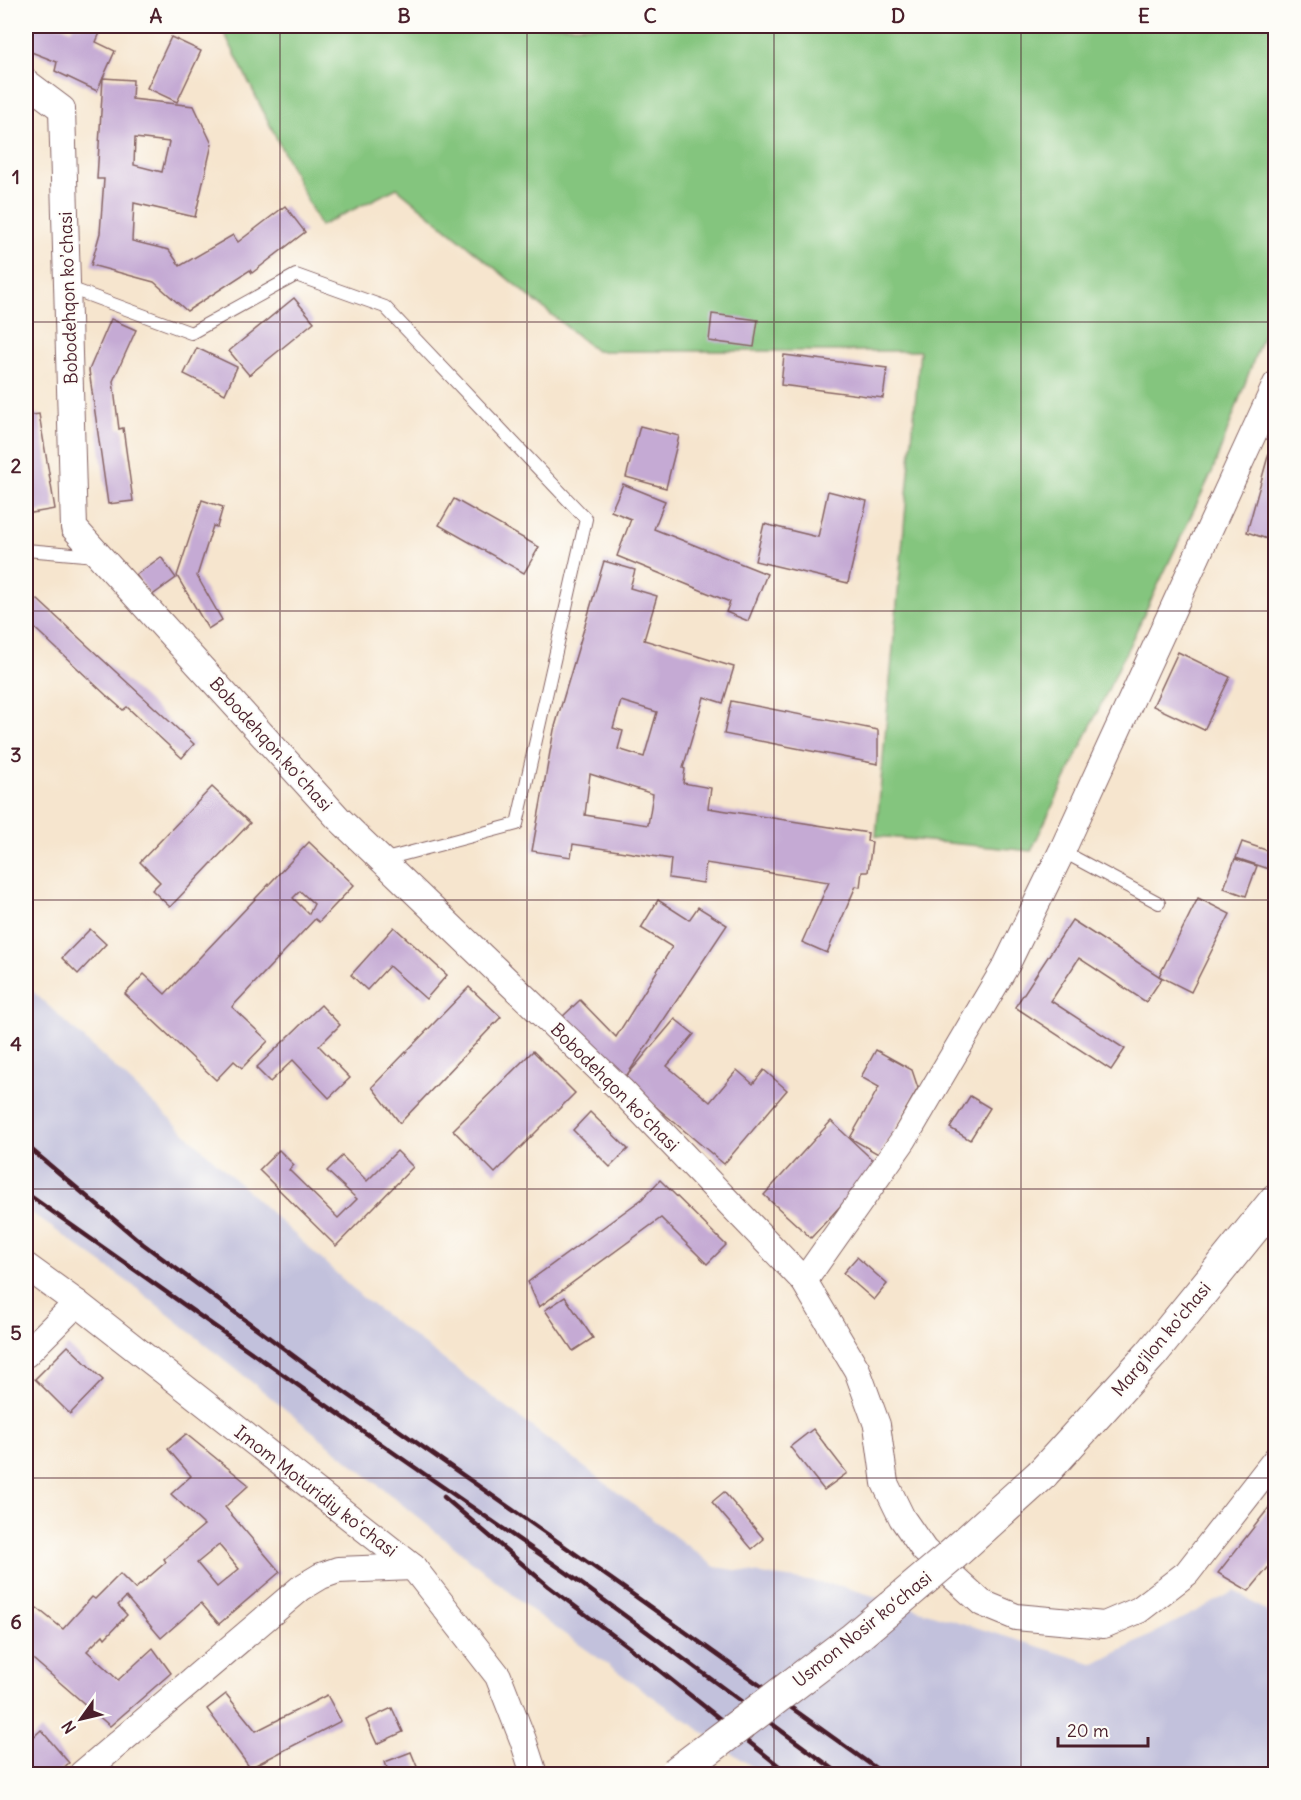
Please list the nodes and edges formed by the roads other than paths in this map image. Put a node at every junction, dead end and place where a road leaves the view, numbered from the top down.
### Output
1 (26, 82) edge
2 (67, 287) junction
3 (1275, 384) edge
4 (26, 550) edge
5 (101, 557) junction
6 (1062, 851) junction
7 (382, 860) junction
8 (1159, 903) dead end
9 (1275, 1200) edge
10 (26, 1266) edge
11 (804, 1281) junction
12 (77, 1303) junction
13 (26, 1354) edge
14 (1275, 1459) edge
15 (1042, 1474) joint
16 (413, 1567) junction
17 (82, 1774) edge
18 (534, 1774) edge
19 (675, 1774) edge

1 - 2 street, Bobodehqon koʼchasi
2 - 5 street, Bobodehqon koʼchasi
2 - 7 lane
3 - 6 street
4 - 5 lane
5 - 7 street, Bobodehqon koʼchasi
6 - 8 lane
6 - 11 street
7 - 11 street, Bobodehqon koʼchasi
9 - 15 main road, Marg'ilon ko'chasi
10 - 12 street, Imom Moturidiy koʻchasi
11 - 14 street, Bobodehqon koʼchasi
12 - 13 street
12 - 16 street, Imom Moturidiy koʻchasi
15 - 19 main road, Usmon Nosir ko‘chasi, bridge
16 - 17 street
16 - 18 street, Imom Moturidiy koʻchasi

